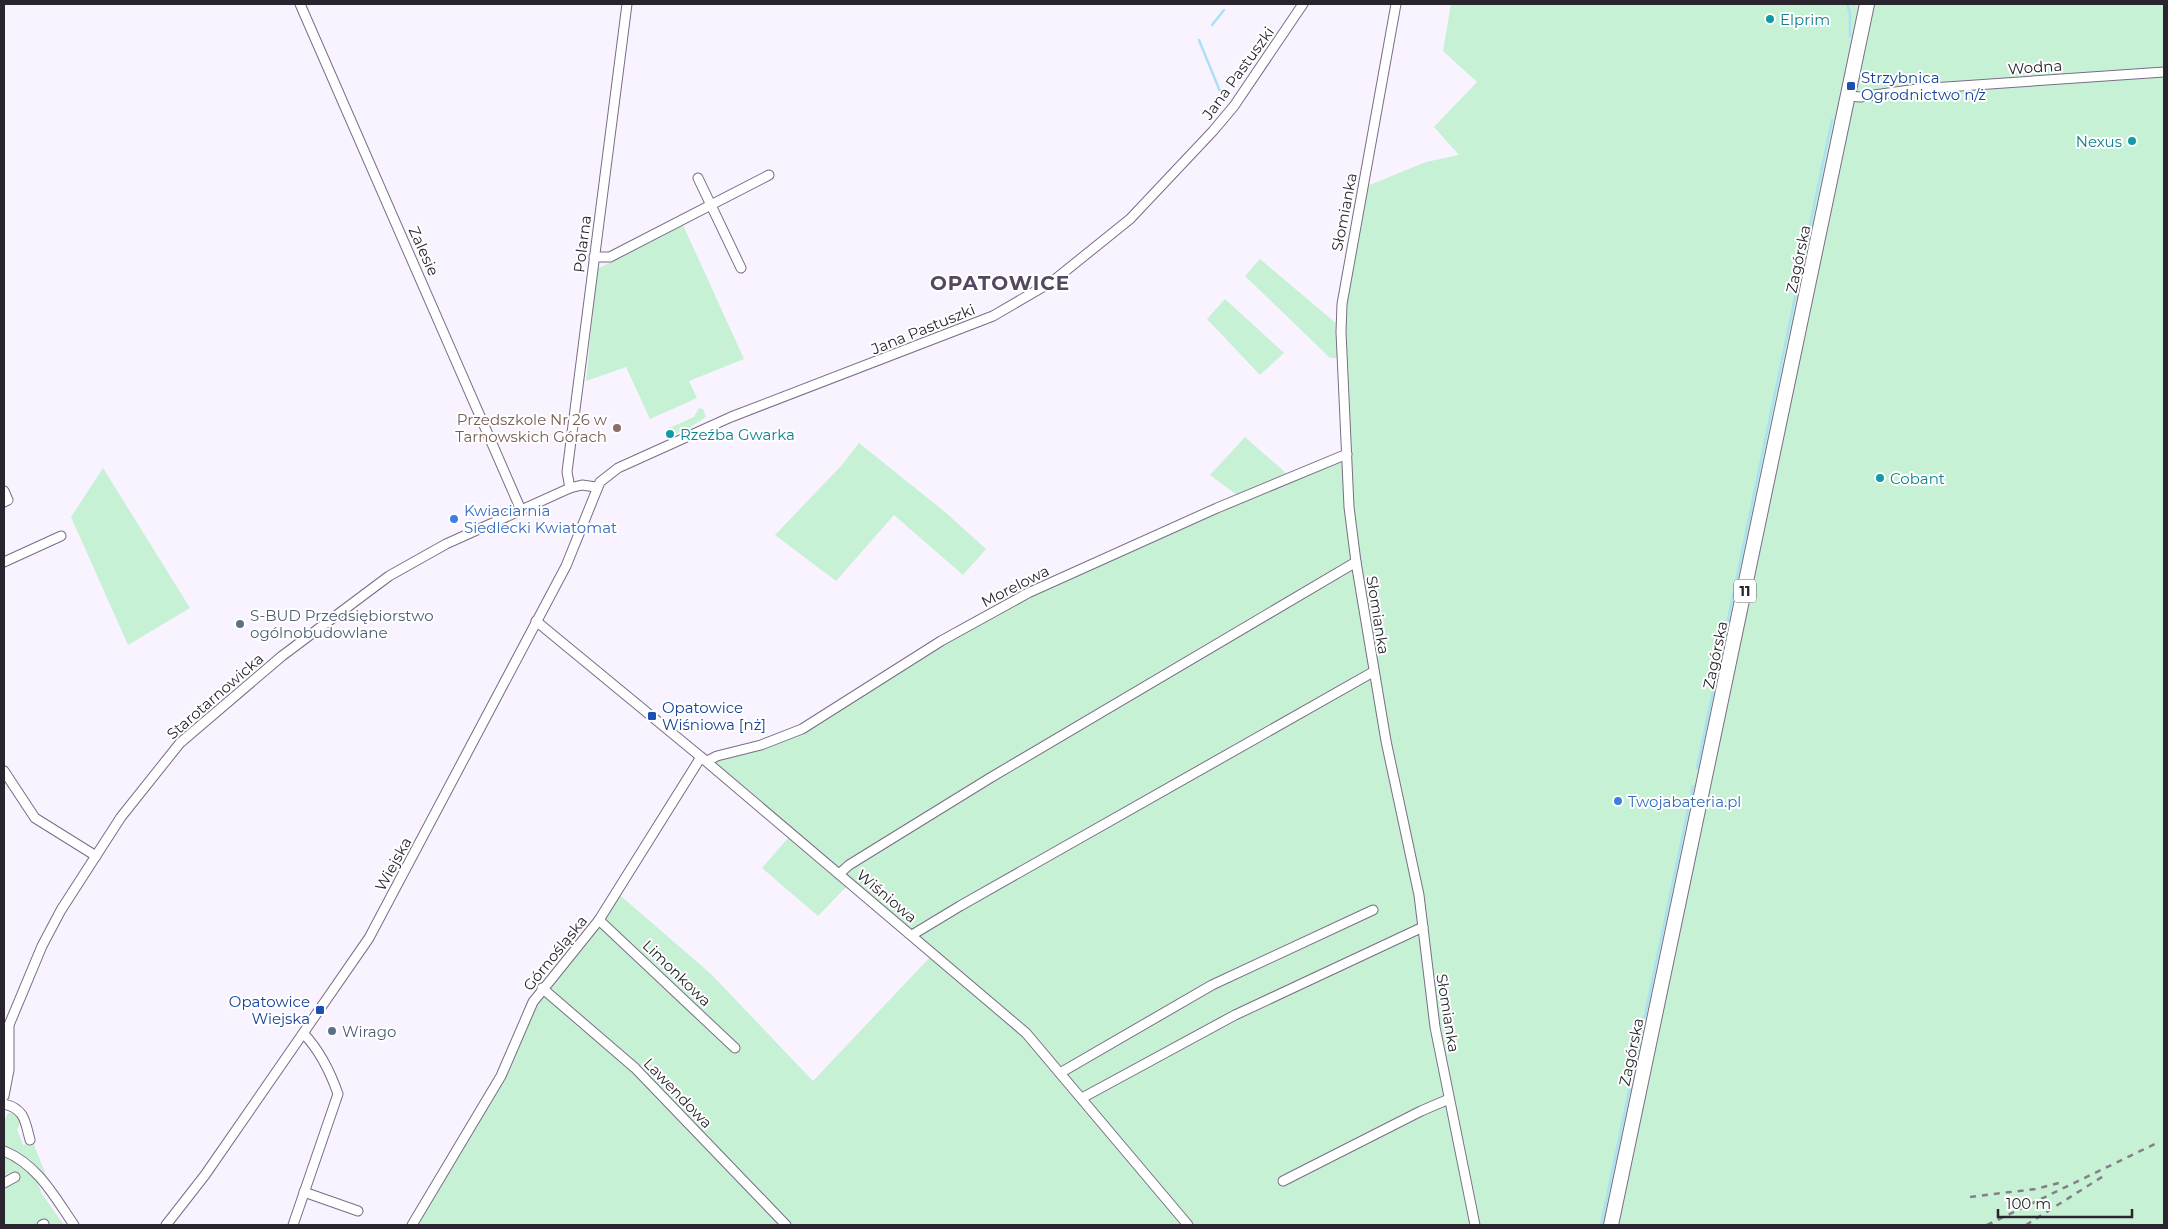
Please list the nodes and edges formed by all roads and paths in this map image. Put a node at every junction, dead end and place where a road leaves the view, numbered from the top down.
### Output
1 (300, 4) edge
2 (628, 4) edge
3 (1303, 4) edge
4 (1396, 4) edge
5 (1867, 4) edge
6 (2164, 72) edge
7 (1849, 96) junction
8 (769, 176) dead end
9 (698, 178) dead end
10 (710, 206) junction
11 (594, 257) junction
12 (741, 268) dead end
13 (1347, 454) junction
14 (596, 487) junction
15 (570, 488) junction
16 (4, 491) edge
17 (4, 502) edge
18 (521, 510) junction
19 (61, 536) dead end
20 (4, 562) edge
21 (1356, 562) junction
22 (536, 621) junction
23 (1373, 672) junction
24 (704, 759) junction
25 (4, 771) edge
26 (96, 856) junction
27 (839, 874) junction
28 (1373, 910) dead end
29 (599, 920) junction
30 (1423, 927) junction
31 (912, 935) junction
32 (542, 988) junction
33 (7, 1023) edge
34 (304, 1034) junction
35 (735, 1048) dead end
36 (1060, 1073) junction
37 (4, 1096) edge
38 (1082, 1098) junction
39 (1449, 1099) junction
40 (4, 1104) edge
41 (30, 1140) dead end
42 (4, 1151) edge
43 (15, 1177) dead end
44 (1283, 1181) dead end
45 (4, 1183) edge
46 (304, 1192) junction
47 (358, 1211) dead end
48 (74, 1225) edge
49 (166, 1225) edge
50 (293, 1225) edge
51 (412, 1225) edge
52 (786, 1225) edge
53 (1188, 1225) edge
54 (1475, 1225) edge
55 (1611, 1225) edge

1 - 18 street, Zalesie
2 - 11 street, Polarna
3 - 14 street, Jana Pastuszki
4 - 13 street, Słomianka
5 - 7 highway, Zagórska / 11
6 - 7 street, Wodna
7 - 55 highway, Zagórska / 11
8 - 10 street
9 - 10 street
10 - 11 street
10 - 12 street
11 - 15 street, Polarna
13 - 21 street, Słomianka
13 - 24 street, Morelowa
14 - 15 street, Starotarnowicka
14 - 22 street, Wiejska
15 - 18 street, Starotarnowicka
16 - 17 street
18 - 26 street, Starotarnowicka
19 - 20 street
21 - 23 street, Słomianka
21 - 27 street
22 - 24 street, Wiśniowa
22 - 34 street, Wiejska
23 - 30 street, Słomianka
23 - 31 street
24 - 27 street, Wiśniowa
24 - 29 street, Górnośląska
25 - 26 street
26 - 33 street, Starotarnowicka
27 - 31 street, Wiśniowa
28 - 36 street
29 - 32 street, Górnośląska
29 - 35 street, Limonkowa
30 - 38 street
30 - 39 street, Słomianka
31 - 36 street, Wiśniowa
32 - 51 street, Górnośląska
32 - 52 street, Lawendowa
33 - 37 street
34 - 46 street
34 - 49 street, Wiejska
36 - 38 street, Wiśniowa
38 - 53 street, Wiśniowa
39 - 44 street
39 - 54 street, Słomianka
40 - 41 street
42 - 48 street
43 - 45 street
46 - 47 street
46 - 50 street

